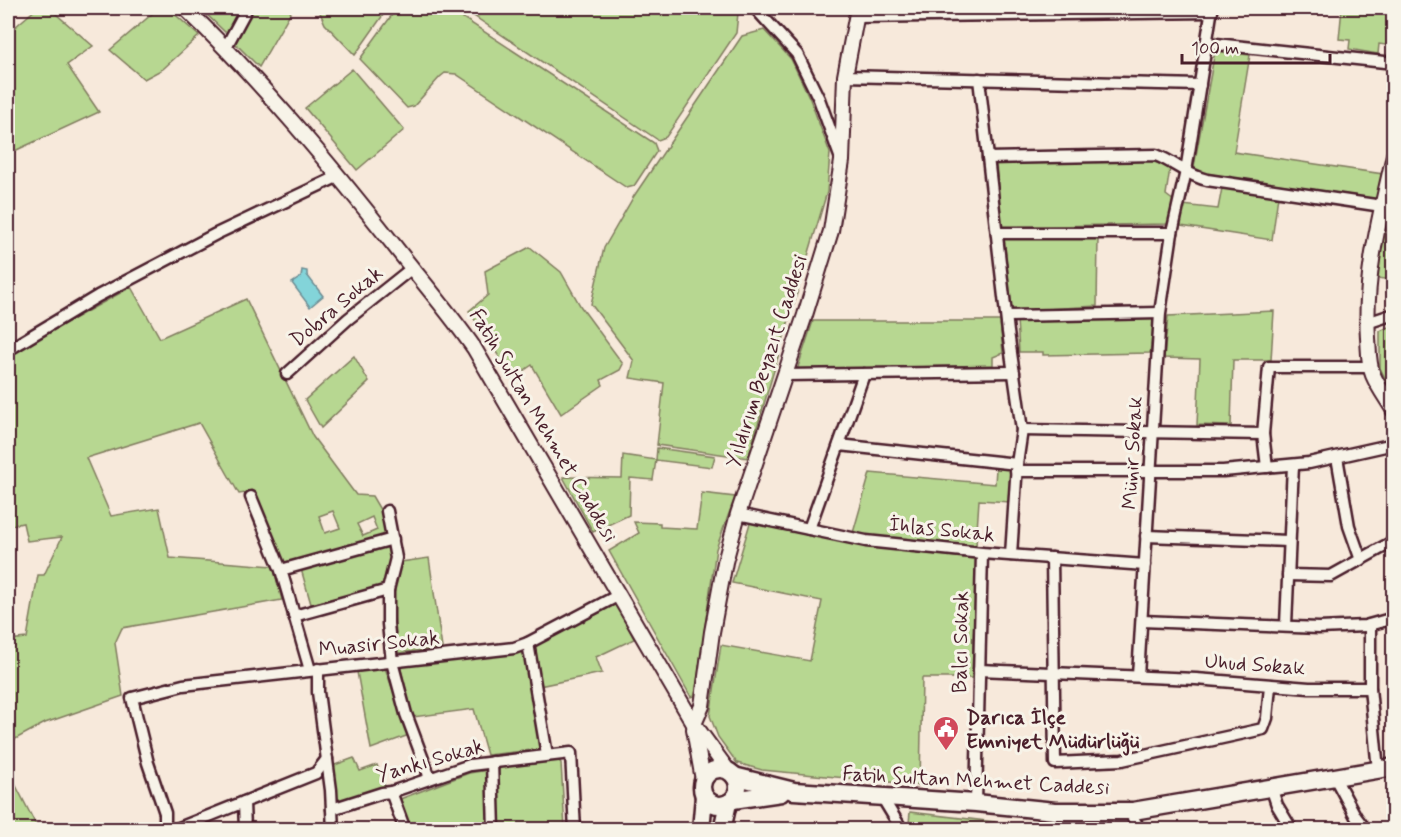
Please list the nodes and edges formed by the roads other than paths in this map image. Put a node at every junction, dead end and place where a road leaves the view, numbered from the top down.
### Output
1 (185, 8) edge
2 (247, 8) edge
3 (755, 8) edge
4 (1121, 10) edge
5 (1174, 10) edge
6 (1212, 10) edge
7 (1005, 11) edge
8 (857, 12) edge
9 (1207, 43) junction
10 (226, 47) junction
11 (1394, 63) edge
12 (845, 76) junction
13 (979, 80) junction
14 (1200, 85) junction
15 (1394, 155) edge
16 (988, 158) junction
17 (842, 161) junction
18 (1186, 171) junction
19 (339, 176) junction
20 (1382, 206) junction
21 (997, 233) junction
22 (1172, 233) junction
23 (412, 268) junction
24 (1160, 313) junction
25 (1394, 314) edge
26 (1007, 316) junction
27 (1367, 323) junction
28 (8, 350) edge
29 (1371, 367) junction
30 (1014, 372) junction
31 (287, 374) dead end
32 (864, 374) junction
33 (784, 375) junction
34 (1394, 411) edge
35 (1022, 430) junction
36 (1152, 434) junction
37 (1263, 434) junction
38 (1394, 444) edge
39 (839, 445) junction
40 (1337, 457) junction
41 (1293, 465) junction
42 (1016, 467) junction
43 (1267, 467) junction
44 (1150, 471) junction
45 (251, 497) dead end
46 (387, 512) dead end
47 (738, 514) junction
48 (809, 529) junction
49 (1146, 536) junction
50 (393, 538) junction
51 (1288, 540) junction
52 (1394, 542) edge
53 (982, 553) junction
54 (1011, 555) junction
55 (1052, 558) junction
56 (1361, 560) junction
57 (1145, 565) junction
58 (281, 570) junction
59 (1288, 575) junction
60 (388, 590) junction
61 (619, 595) junction
62 (294, 616) junction
63 (1394, 618) edge
64 (1142, 621) junction
65 (1286, 625) junction
66 (1370, 625) junction
67 (528, 643) junction
68 (392, 662) junction
69 (314, 669) junction
70 (979, 670) junction
71 (1054, 672) junction
72 (1138, 676) junction
73 (1270, 686) junction
74 (1370, 688) junction
75 (694, 724) junction
76 (547, 756) junction
77 (327, 759) junction
78 (492, 762) junction
79 (1386, 768) edge
80 (732, 774) junction
81 (430, 778) junction
82 (1335, 778) junction
83 (1271, 787) junction
84 (703, 788) junction
85 (794, 791) junction
86 (391, 792) junction
87 (882, 797) junction
88 (731, 801) junction
89 (244, 802) junction
90 (976, 803) junction
91 (332, 809) junction
92 (1129, 811) junction
93 (165, 830) edge
94 (174, 830) edge
95 (245, 830) edge
96 (333, 830) edge
97 (405, 830) edge
98 (494, 830) edge
99 (575, 830) edge
100 (701, 830) edge
101 (722, 830) edge
102 (902, 830) edge
103 (1140, 830) edge
104 (1292, 830) edge
105 (1366, 830) edge

1 - 10 street, Fatih Sultan Mehmet Caddesi
2 - 10 street
3 - 17 street
4 - 5 street
4 - 7 street
5 - 6 street
6 - 9 street, Münir Sokak
7 - 8 street
8 - 12 street, Yıldırım Beyazıt Caddesi
9 - 11 street
9 - 14 street, Münir Sokak
10 - 19 street, Fatih Sultan Mehmet Caddesi
12 - 13 street
12 - 17 street, Yıldırım Beyazıt Caddesi
13 - 14 street
13 - 16 street
14 - 18 street, Münir Sokak
15 - 20 street
16 - 18 street
16 - 21 street
17 - 33 street, Yıldırım Beyazıt Caddesi
18 - 20 street
18 - 22 street, Münir Sokak
19 - 23 street, Fatih Sultan Mehmet Caddesi
19 - 28 street
20 - 27 street
21 - 22 street
21 - 26 street
22 - 24 street, Münir Sokak
23 - 31 street, Dobra Sokak
23 - 61 street, Fatih Sultan Mehmet Caddesi
24 - 26 street
24 - 36 street, Münir Sokak
25 - 27 street
26 - 30 street
27 - 29 street
29 - 34 street
29 - 37 street
30 - 32 street
30 - 35 street
32 - 33 street
32 - 39 street
33 - 47 street, Yıldırım Beyazıt Caddesi
35 - 36 street
35 - 42 street
36 - 37 street
36 - 44 street, Münir Sokak
37 - 43 street
38 - 40 street
39 - 42 street
39 - 48 street
40 - 41 street
40 - 56 street
41 - 43 street
41 - 51 street
42 - 44 street
42 - 54 street
43 - 44 street
44 - 49 street, Münir Sokak
45 - 58 street
46 - 50 street
47 - 48 street, İhlas Sokak
47 - 75 street, Yıldırım Beyazıt Caddesi
48 - 53 street, İhlas Sokak
49 - 51 street
49 - 57 street, Münir Sokak
50 - 58 street
50 - 60 street
51 - 59 street
52 - 56 street
53 - 54 street, İhlas Sokak
53 - 70 street, Balcı Sokak
54 - 55 street, İhlas Sokak
55 - 57 street, İhlas Sokak
55 - 71 street
56 - 59 street
57 - 64 street, Münir Sokak
58 - 62 street
59 - 65 street
60 - 62 street
60 - 68 street
61 - 67 street, Muasir Sokak
61 - 75 street, Fatih Sultan Mehmet Caddesi
62 - 69 street
63 - 66 street
64 - 65 street
64 - 72 street, Münir Sokak
65 - 66 street
66 - 74 street
67 - 68 street, Muasir Sokak
67 - 76 street
68 - 69 street, Muasir Sokak
68 - 81 street
69 - 77 street
69 - 93 street, Muasir Sokak
70 - 71 street
70 - 90 street, Balcı Sokak
71 - 72 street
71 - 73 street
72 - 73 street, Uhud Sokak
73 - 74 street, Uhud Sokak
74 - 79 street
75 - 80 street, Fatih Sultan Mehmet Caddesi
75 - 84 street, Fatih Sultan Mehmet Caddesi
76 - 78 street, Yankı Sokak
76 - 99 street, Yankı Sokak
77 - 89 street
77 - 91 street
78 - 81 street, Yankı Sokak
78 - 98 street
79 - 82 main road, Fatih Sultan Mehmet Caddesi
80 - 84 main road
80 - 85 main road, Fatih Sultan Mehmet Caddesi
80 - 88 main road
81 - 86 street, Yankı Sokak
82 - 83 main road, Fatih Sultan Mehmet Caddesi
82 - 105 street
83 - 92 main road, Fatih Sultan Mehmet Caddesi
83 - 104 street
84 - 88 main road
84 - 100 main road
85 - 87 main road, Fatih Sultan Mehmet Caddesi
85 - 88 main road
86 - 91 street, Yankı Sokak
86 - 97 street
87 - 90 main road, Fatih Sultan Mehmet Caddesi
87 - 102 street
88 - 101 main road
89 - 94 street
89 - 95 street
90 - 92 main road, Fatih Sultan Mehmet Caddesi
91 - 96 street
92 - 103 street

